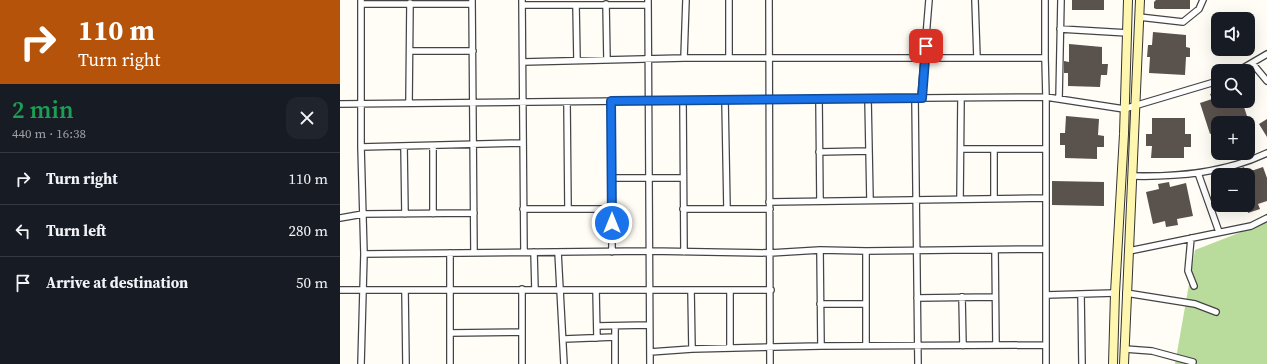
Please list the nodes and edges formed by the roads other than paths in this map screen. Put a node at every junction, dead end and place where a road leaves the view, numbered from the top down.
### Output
1 (686, 0) edge
2 (729, 0) edge
3 (769, 0) edge
4 (929, 0) edge
5 (975, 0) edge
6 (1045, 0) edge
7 (1061, 0) edge
8 (1128, 0) edge
9 (1140, 0) edge
10 (1203, 0) edge
11 (361, 2) edge
12 (472, 2) edge
13 (522, 2) edge
14 (648, 2) edge
15 (410, 3) junction
16 (606, 4) junction
17 (576, 5) junction
18 (1139, 17) junction
19 (1060, 29) junction
20 (1128, 33) junction
21 (410, 51) junction
22 (472, 51) junction
23 (1267, 54) edge
24 (684, 58) junction
25 (729, 58) junction
26 (769, 58) junction
27 (977, 58) junction
28 (1045, 58) junction
29 (648, 59) junction
30 (924, 59) junction
31 (577, 60) junction
32 (607, 60) junction
33 (523, 62) junction
34 (1252, 63) joint
35 (1267, 82) edge
36 (1211, 83) edge
37 (1046, 97) junction
38 (918, 98) junction
39 (961, 98) junction
40 (819, 99) junction
41 (868, 99) junction
42 (1060, 99) junction
43 (683, 100) junction
44 (725, 100) junction
45 (770, 100) junction
46 (611, 101) junction
47 (648, 101) junction
48 (473, 102) junction
49 (523, 102) junction
50 (567, 102) junction
51 (409, 103) junction
52 (340, 104) edge
53 (361, 104) junction
54 (1136, 107) junction
55 (1124, 109) junction
56 (523, 143) junction
57 (404, 146) junction
58 (433, 146) junction
59 (473, 146) junction
60 (361, 147) junction
61 (961, 149) junction
62 (994, 149) junction
63 (1045, 149) junction
64 (869, 151) junction
65 (819, 152) junction
66 (1267, 153) edge
67 (1198, 173) junction
68 (1132, 176) junction
69 (649, 177) junction
70 (611, 178) junction
71 (683, 178) junction
72 (1046, 198) junction
73 (916, 199) junction
74 (960, 199) junction
75 (994, 199) junction
76 (870, 200) junction
77 (820, 201) junction
78 (769, 206) junction
79 (612, 208) junction
80 (524, 209) junction
81 (568, 209) junction
82 (683, 209) junction
83 (727, 209) junction
84 (474, 213) junction
85 (363, 214) junction
86 (405, 214) junction
87 (433, 214) junction
88 (340, 218) edge
89 (1267, 218) edge
90 (1219, 232) junction
91 (1191, 238) junction
92 (1046, 249) junction
93 (820, 250) junction
94 (916, 250) junction
95 (995, 250) junction
96 (649, 251) junction
97 (866, 251) junction
98 (1129, 251) junction
99 (524, 252) junction
100 (534, 252) junction
101 (558, 252) junction
102 (612, 252) junction
103 (684, 252) junction
104 (450, 253) junction
105 (474, 253) junction
106 (770, 253) junction
107 (364, 254) junction
108 (1194, 286) dead end
109 (364, 289) junction
110 (450, 289) junction
111 (522, 289) junction
112 (649, 289) junction
113 (340, 290) edge
114 (405, 290) junction
115 (535, 290) junction
116 (561, 290) junction
117 (596, 290) junction
118 (691, 290) junction
119 (730, 290) junction
120 (771, 290) junction
121 (1115, 293) junction
122 (1126, 293) junction
123 (1081, 294) junction
124 (1046, 295) junction
125 (995, 297) junction
126 (917, 298) junction
127 (962, 298) junction
128 (820, 304) junction
129 (866, 304) junction
130 (1216, 312) dead end
131 (650, 325) junction
132 (597, 326) junction
133 (615, 326) junction
134 (522, 332) junction
135 (450, 333) junction
136 (615, 337) junction
137 (598, 338) junction
138 (564, 339) junction
139 (996, 345) junction
140 (1045, 345) junction
141 (821, 346) junction
142 (866, 346) junction
143 (917, 346) junction
144 (963, 346) junction
145 (730, 348) junction
146 (770, 348) junction
147 (692, 349) junction
148 (1125, 349) junction
149 (650, 352) junction
150 (1194, 362) dead end
151 (361, 364) edge
152 (406, 364) edge
153 (450, 364) edge
154 (522, 364) edge
155 (564, 364) edge
156 (615, 364) edge
157 (650, 364) edge
158 (770, 364) edge
159 (918, 364) edge
160 (1046, 364) edge
161 (1082, 364) edge
162 (1113, 364) edge
163 (1124, 364) edge

1 - 24 street
2 - 25 street
3 - 26 street
4 - 30 street
5 - 27 street
6 - 28 street
7 - 19 street
8 - 20 main road
9 - 18 main road
10 - 18 street
11 - 15 street
11 - 53 street
12 - 15 street
12 - 22 street
13 - 17 street
13 - 33 street
14 - 16 street
14 - 29 street
15 - 21 street
16 - 17 street
16 - 32 street
17 - 31 street
18 - 54 main road
19 - 20 street
19 - 42 street
20 - 55 main road
21 - 22 street
21 - 51 street
22 - 48 street
23 - 34 street
24 - 25 street
24 - 29 street
25 - 26 street
26 - 30 street
26 - 45 street
27 - 28 street
27 - 30 street
28 - 37 street
29 - 32 street
29 - 47 street
30 - 38 street
31 - 32 street
31 - 33 street
33 - 49 street
34 - 35 street
36 - 54 street
37 - 39 street
37 - 42 street
37 - 63 street
38 - 39 street
38 - 41 street
38 - 73 street
39 - 61 street
40 - 41 street
40 - 45 street
40 - 65 street
41 - 64 street
42 - 55 street
43 - 44 street
43 - 47 street
43 - 71 street
44 - 45 street
44 - 83 street
45 - 78 street
46 - 47 street
46 - 50 street
46 - 70 street
47 - 69 street
48 - 49 street
48 - 51 street
48 - 59 street
49 - 50 street
49 - 56 street
50 - 81 street
51 - 53 street
52 - 53 street
53 - 60 street
54 - 55 street
54 - 68 main road
55 - 121 main road
56 - 59 street
56 - 80 street
57 - 58 street
57 - 60 street
57 - 86 street
58 - 59 street
58 - 87 street
59 - 84 street
60 - 85 street
61 - 62 street
61 - 74 street
62 - 63 street
62 - 75 street
63 - 72 street
64 - 65 street
64 - 76 street
65 - 77 street
66 - 67 street
67 - 68 street
67 - 90 street
68 - 98 main road
69 - 70 street
69 - 71 street
69 - 96 street
70 - 79 street
71 - 82 street
72 - 75 street
72 - 92 street
73 - 74 street
73 - 76 street
73 - 94 street
74 - 75 street
76 - 77 street
77 - 78 street
78 - 83 street
78 - 106 street
79 - 81 street
79 - 102 street
80 - 81 street
80 - 99 street
82 - 83 street
82 - 103 street
84 - 87 street
84 - 105 street
85 - 86 street
85 - 88 street
85 - 107 street
86 - 87 street
89 - 90 street
90 - 91 street
91 - 98 street
91 - 108 street
92 - 95 street
92 - 124 street
93 - 97 street
93 - 106 street
93 - 128 street
94 - 95 street
94 - 97 street
94 - 126 street
95 - 125 street
96 - 102 street
96 - 103 street
96 - 112 street
97 - 129 street
98 - 122 main road
99 - 100 street
99 - 105 street
100 - 101 street
100 - 115 street
101 - 102 street
101 - 116 street
103 - 106 street
104 - 105 street
104 - 107 street
104 - 110 street
106 - 120 street
107 - 109 street
109 - 113 street
109 - 114 street
109 - 151 street
110 - 111 street
110 - 114 street
110 - 135 street
111 - 115 street
111 - 134 street
112 - 117 street
112 - 118 street
112 - 131 street
114 - 152 street
115 - 116 street
116 - 117 street
116 - 138 street
117 - 132 street
118 - 119 street
118 - 147 street
119 - 120 street
119 - 145 street
120 - 146 street
121 - 123 street
121 - 162 main road
122 - 130 street
122 - 148 main road
123 - 124 street
123 - 161 street
124 - 140 street
125 - 127 street
125 - 139 street
126 - 127 street
126 - 143 street
127 - 144 street
128 - 129 street
128 - 141 street
129 - 142 street
131 - 133 street
131 - 149 street
132 - 133 street
132 - 137 street
133 - 136 street
134 - 135 street
134 - 154 street
135 - 153 street
136 - 137 street
136 - 156 street
137 - 138 street
138 - 155 street
139 - 140 street
139 - 144 street
140 - 160 street
141 - 142 street
141 - 146 street
142 - 143 street
143 - 144 street
143 - 159 street
145 - 146 street
145 - 147 street
146 - 158 street
147 - 149 street
148 - 150 street
148 - 163 main road
149 - 157 street

